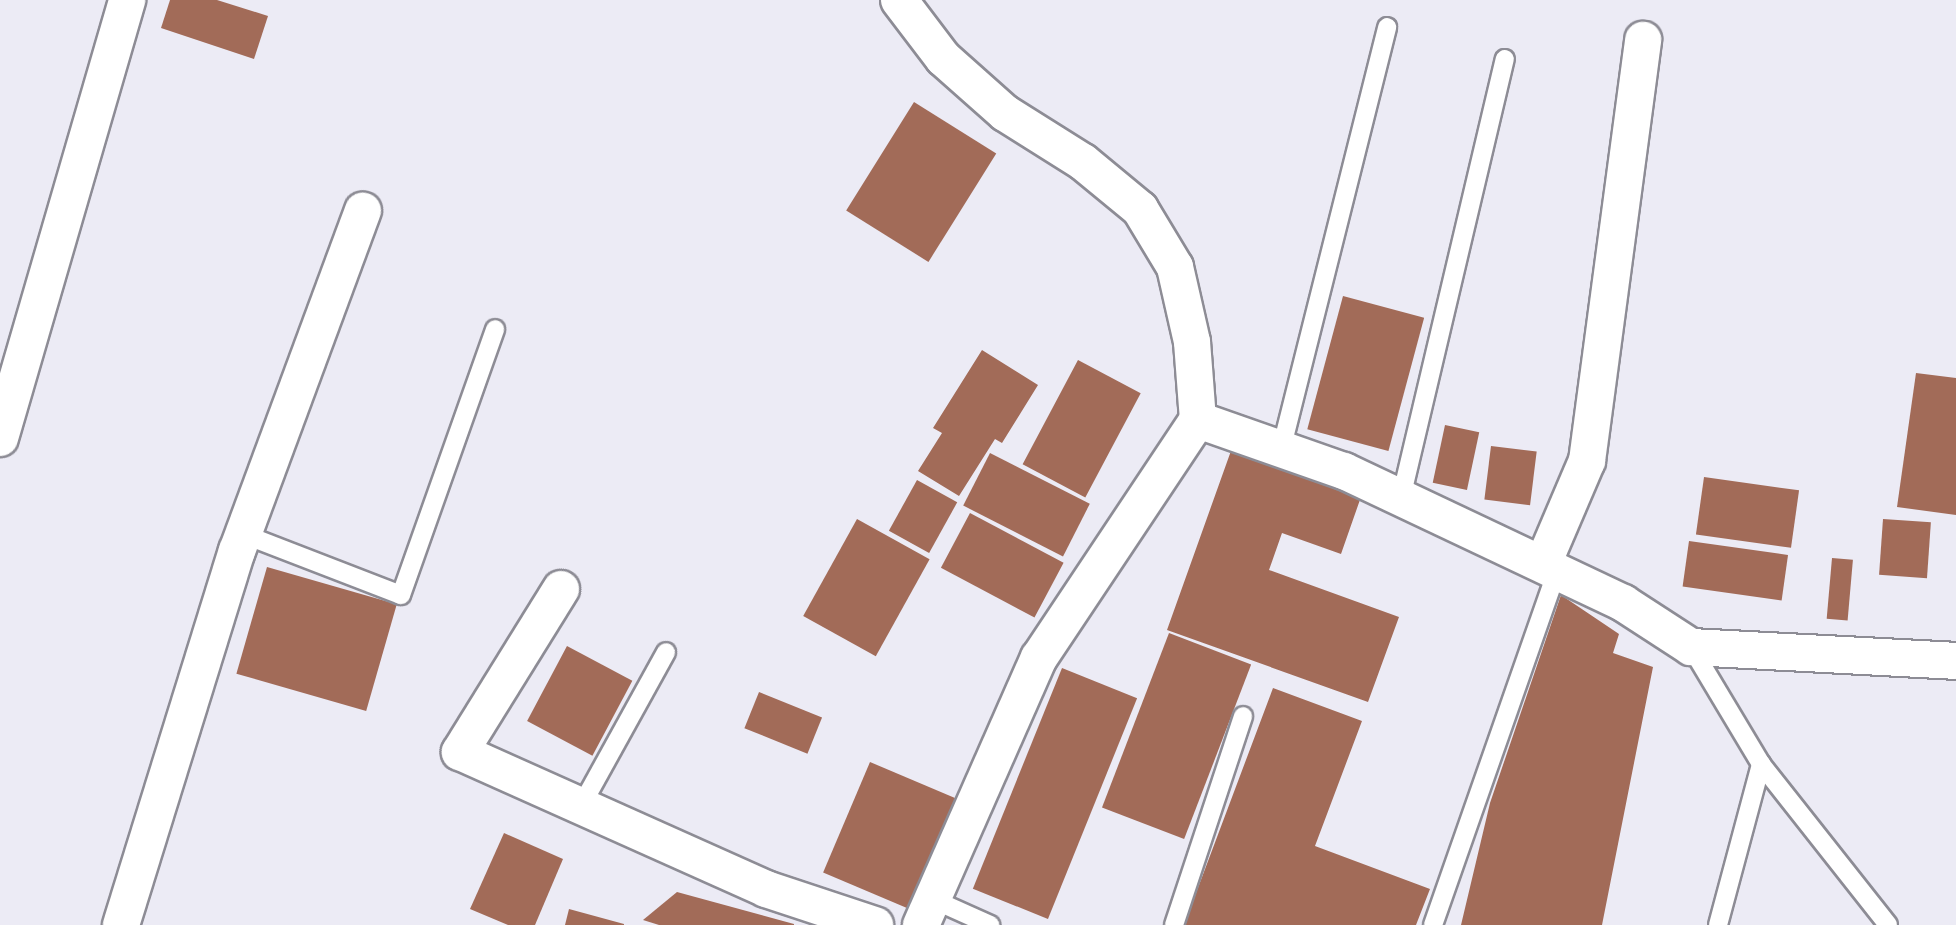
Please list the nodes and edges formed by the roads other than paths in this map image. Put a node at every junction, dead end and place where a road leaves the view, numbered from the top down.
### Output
1 (127, 0) edge
2 (899, 0) edge
3 (1387, 27) dead end
4 (1643, 40) dead end
5 (1505, 59) dead end
6 (363, 211) dead end
7 (495, 329) dead end
8 (1198, 420) junction
9 (0, 438) edge
10 (1281, 450) junction
11 (1401, 498) junction
12 (243, 534) junction
13 (1550, 567) junction
14 (561, 589) dead end
15 (1691, 647) junction
16 (666, 652) dead end
17 (1956, 661) edge
18 (1243, 716) dead end
19 (1761, 764) junction
20 (580, 808) junction
21 (927, 912) edge
22 (121, 925) edge
23 (875, 925) edge
24 (990, 925) edge
25 (1174, 925) edge
26 (1433, 925) edge
27 (1718, 925) edge
28 (1888, 925) edge

1 - 9 street
2 - 8 street
3 - 10 lane
4 - 13 street
5 - 11 lane
6 - 12 street
7 - 12 lane
8 - 10 street
8 - 21 street
10 - 11 street
11 - 13 street
12 - 22 street
13 - 15 street
13 - 26 lane
14 - 20 street
15 - 17 street
15 - 19 lane
16 - 20 lane
18 - 25 lane
19 - 27 lane
19 - 28 lane
20 - 23 street
21 - 24 lane

